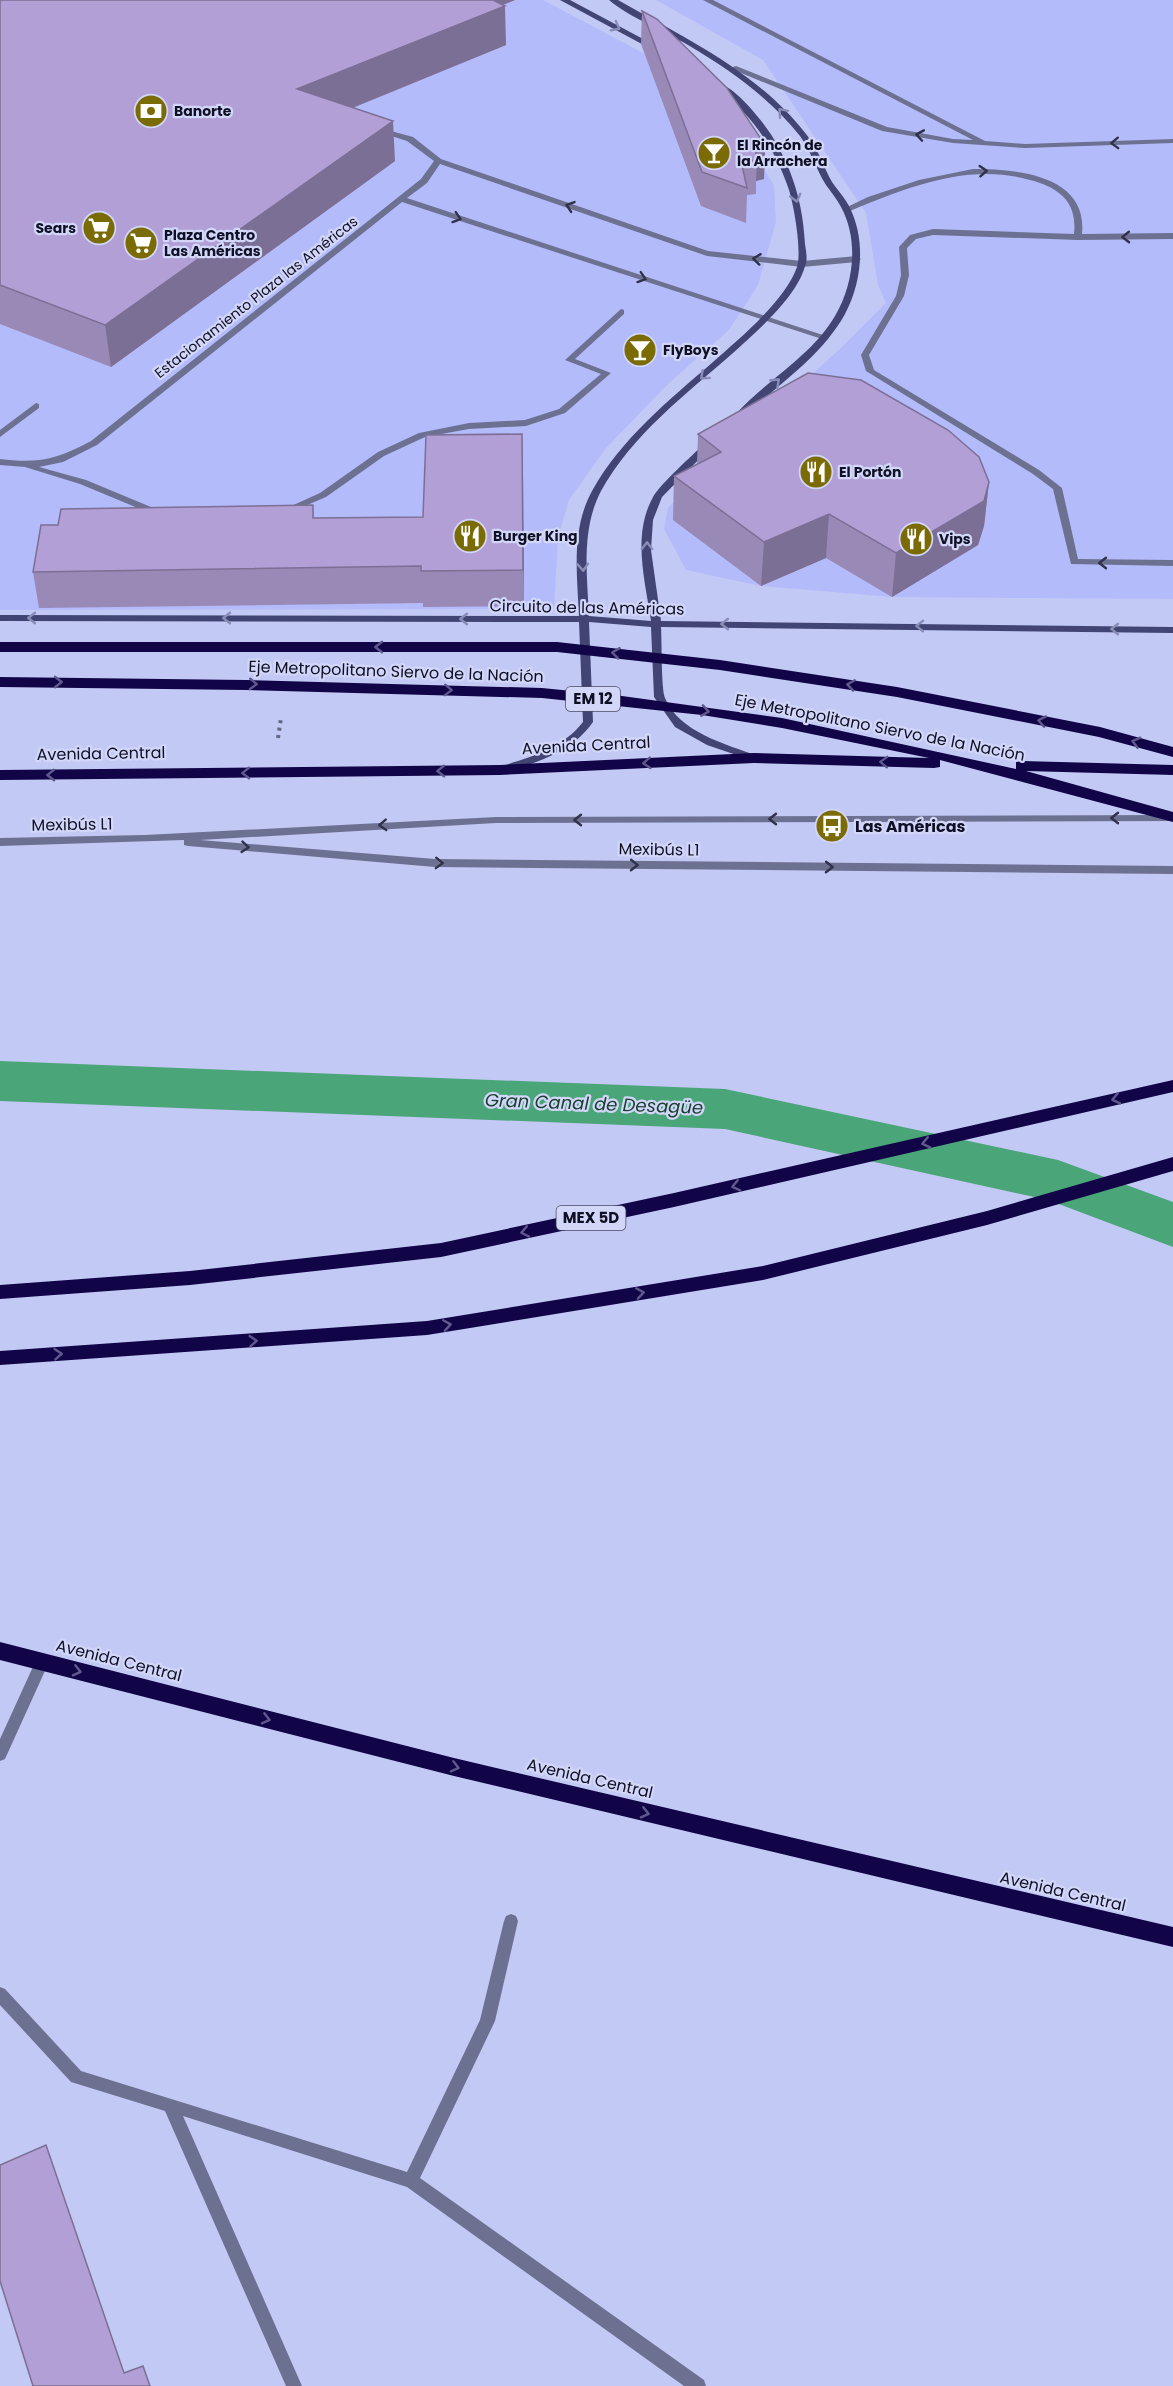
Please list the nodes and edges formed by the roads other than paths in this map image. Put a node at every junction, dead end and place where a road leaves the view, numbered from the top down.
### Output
1 (564, 0) edge
2 (613, 0) edge
3 (707, 0) edge
4 (669, 55) edge
5 (733, 68) junction
6 (715, 83) edge
7 (368, 125) edge
8 (1173, 141) edge
9 (986, 143) junction
10 (438, 161) junction
11 (401, 200) junction
12 (847, 209) junction
13 (1173, 236) edge
14 (1078, 237) junction
15 (857, 259) junction
16 (802, 264) junction
17 (621, 312) dead end
18 (766, 318) junction
19 (825, 337) junction
20 (36, 406) dead end
21 (734, 420) edge
22 (0, 434) edge
23 (718, 436) edge
24 (0, 462) edge
25 (29, 467) junction
26 (165, 516) edge
27 (271, 516) edge
28 (1173, 563) edge
29 (0, 618) edge
30 (586, 619) junction
31 (656, 624) junction
32 (1173, 630) edge
33 (0, 647) edge
34 (0, 682) edge
35 (1173, 752) edge
36 (754, 758) junction
37 (500, 770) junction
38 (1173, 770) edge
39 (0, 775) edge
40 (1173, 817) edge
41 (145, 839) junction
42 (0, 842) edge
43 (1173, 870) edge
44 (1173, 1086) edge
45 (1173, 1164) edge
46 (0, 1292) edge
47 (0, 1358) edge
48 (0, 1651) edge
49 (42, 1662) junction
50 (0, 1755) edge
51 (511, 1922) dead end
52 (1173, 1937) edge
53 (0, 1994) edge
54 (170, 2104) junction
55 (411, 2181) junction
56 (294, 2386) edge
57 (698, 2386) edge

1 -> 4 main road
2 - 5 main road
3 - 9 lane
9 -> 5 lane
12 -> 5 main road
6 -> 16 main road
7 - 10 lane
8 -> 9 lane
10 - 11 lane, Estacionamiento Plaza las Américas
16 -> 10 lane
11 -> 18 lane
11 - 25 lane, Estacionamiento Plaza las Américas
12 -> 14 lane
12 - 15 main road
13 -> 14 lane
28 -> 14 lane
15 - 16 lane
15 - 19 main road
16 - 18 main road
17 - 27 lane
18 - 19 lane
18 -> 30 main road
21 -> 19 main road
20 - 22 lane
31 -> 23 main road
24 - 25 lane, Estacionamiento Plaza las Américas
25 - 26 lane
30 -> 29 main road, Circuito de las Américas
30 - 31 main road, Circuito de las Américas
30 - 37 main road
32 -> 31 main road, Circuito de las Américas
31 - 36 main road
35 -> 33 highway, Eje Metropolitano Siervo de la Nación
34 -> 40 highway, Eje Metropolitano Siervo de la Nación / EM 12
36 -> 37 highway, Avenida Central
38 -> 36 highway, Avenida Central
37 -> 39 highway, Avenida Central
40 -> 41 lane, Mexibús L1
41 - 42 lane, Mexibús L1
41 -> 43 lane, Mexibús L1
44 -> 46 highway, MEX 5D
47 -> 45 highway
48 - 49 highway, Avenida Central
49 - 50 lane
49 -> 52 highway, Avenida Central
51 - 55 lane
53 - 54 lane
54 - 55 lane
54 - 56 lane
55 - 57 lane

